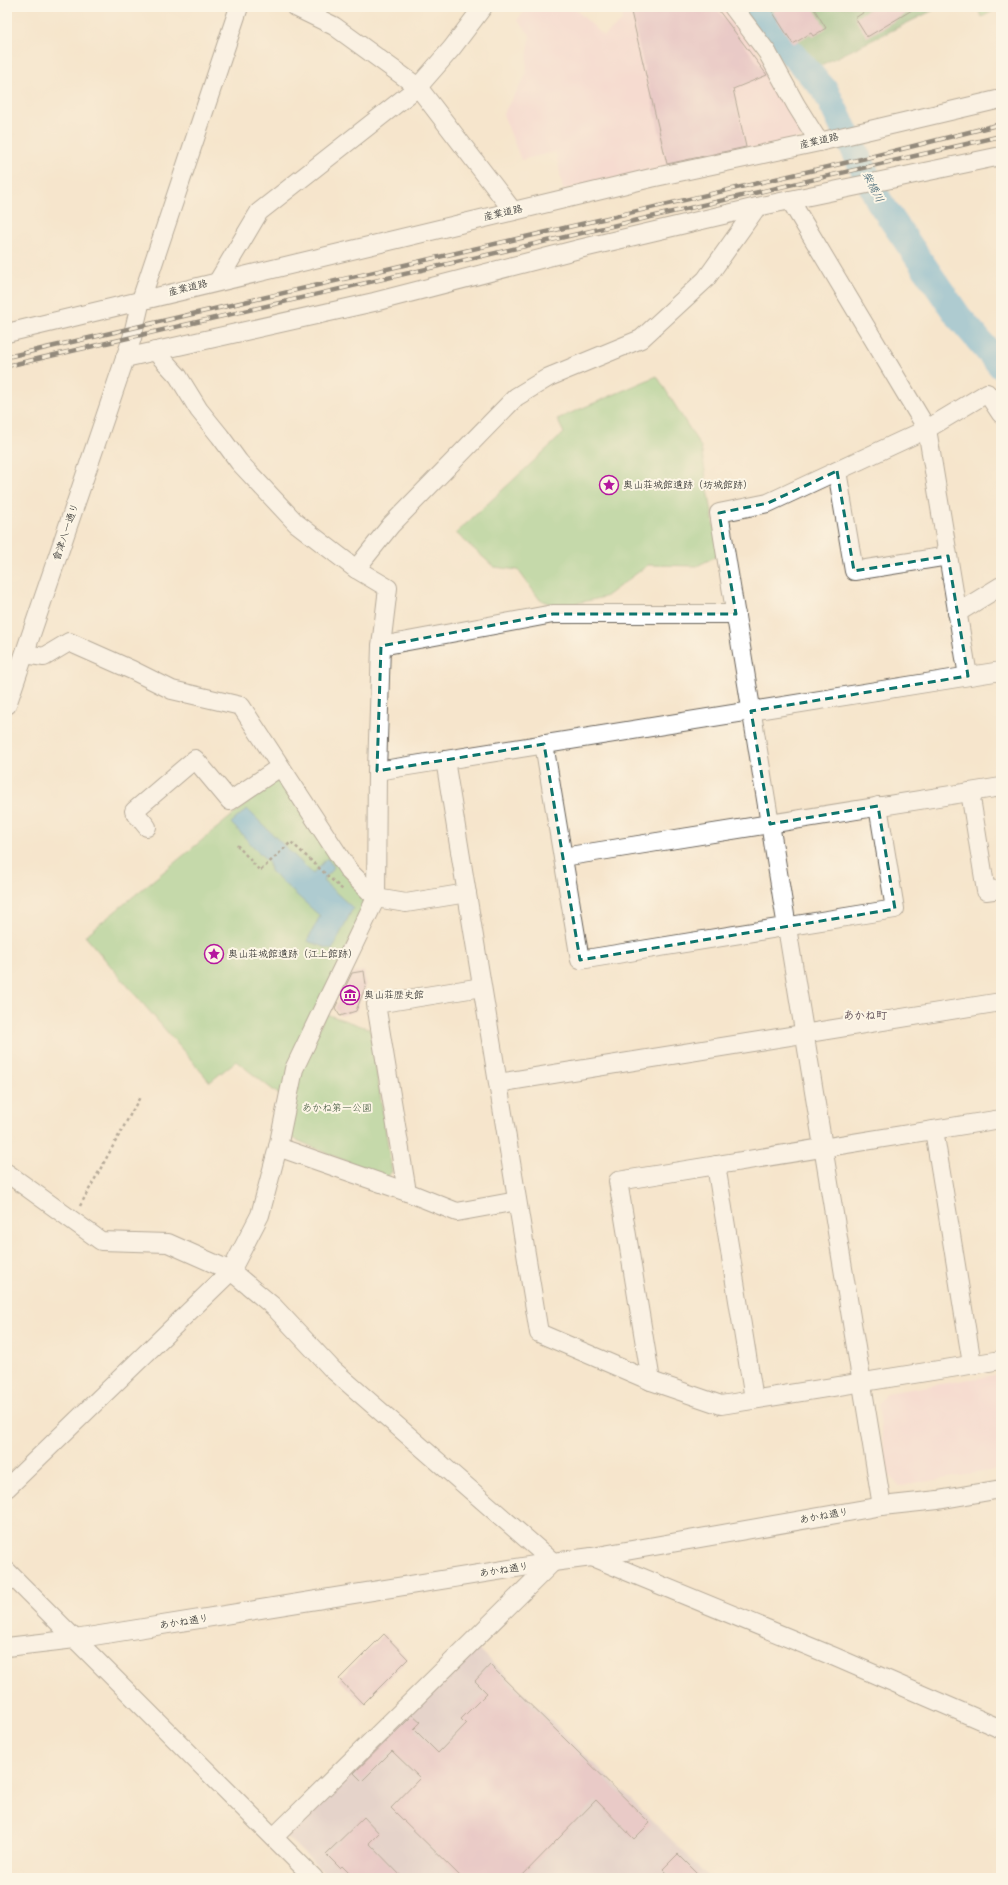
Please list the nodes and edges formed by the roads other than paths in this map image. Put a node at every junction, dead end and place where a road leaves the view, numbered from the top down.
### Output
1 (239, 7) edge
2 (295, 7) edge
3 (483, 7) edge
4 (732, 7) edge
5 (418, 87) junction
6 (1001, 99) edge
7 (819, 142) junction
8 (1001, 156) edge
9 (790, 200) junction
10 (757, 207) junction
11 (514, 211) junction
12 (218, 281) junction
13 (141, 300) junction
14 (7, 333) edge
15 (155, 352) junction
16 (125, 358) junction
17 (1001, 414) edge
18 (927, 429) junction
19 (837, 471) junction
20 (948, 556) junction
21 (356, 569) junction
22 (1001, 586) edge
23 (958, 613) junction
24 (736, 614) junction
25 (381, 646) junction
26 (25, 654) junction
27 (1001, 671) edge
28 (968, 676) junction
29 (7, 705) edge
30 (751, 711) junction
31 (544, 744) junction
32 (445, 760) junction
33 (280, 767) junction
34 (377, 771) junction
35 (1001, 786) edge
36 (970, 792) junction
37 (878, 806) junction
38 (770, 824) junction
39 (147, 827) dead end
40 (563, 857) junction
41 (1001, 889) edge
42 (467, 893) junction
43 (376, 898) junction
44 (787, 926) junction
45 (482, 987) junction
46 (1001, 1002) edge
47 (805, 1034) junction
48 (498, 1083) junction
49 (1001, 1119) edge
50 (934, 1130) junction
51 (278, 1147) junction
52 (823, 1148) junction
53 (716, 1165) junction
54 (7, 1173) edge
55 (407, 1192) junction
56 (518, 1201) junction
57 (231, 1271) junction
58 (1001, 1360) edge
59 (972, 1364) junction
60 (651, 1381) junction
61 (862, 1382) junction
62 (754, 1399) junction
63 (7, 1488) edge
64 (1001, 1489) edge
65 (882, 1506) junction
66 (592, 1557) junction
67 (553, 1562) junction
68 (7, 1571) edge
69 (75, 1639) junction
70 (7, 1647) edge
71 (1001, 1729) edge
72 (274, 1837) junction
73 (314, 1878) edge

1 - 13 street, 會津八一通り
2 - 5 street
3 - 5 street
4 - 7 street
5 - 11 street
5 - 12 street
6 - 7 street, 産業道路
7 - 11 street, 産業道路
8 - 9 street
9 - 10 street
9 - 18 street
10 - 15 street
10 - 21 street
11 - 12 street, 産業道路
12 - 13 street, 産業道路
13 - 14 street, 産業道路
13 - 16 street, 會津八一通り
15 - 16 street
15 - 21 street
16 - 26 street, 會津八一通り
17 - 18 street
18 - 19 street
18 - 20 street
19 - 20 street
19 - 24 street
20 - 23 street
21 - 25 street
22 - 23 street
23 - 28 street
24 - 25 street
24 - 30 street
25 - 34 street
26 - 29 street, 會津八一通り
26 - 33 street
27 - 28 street
28 - 30 street
30 - 31 street
30 - 38 street
31 - 32 street
31 - 40 street
32 - 34 street
32 - 42 street
33 - 39 street
33 - 43 street
34 - 43 street
35 - 36 street
36 - 37 street
36 - 41 street
37 - 38 street
37 - 44 street
38 - 40 street
38 - 44 street
40 - 44 street
42 - 43 street
42 - 45 street
43 - 51 street
44 - 47 street
45 - 48 street
45 - 55 street
46 - 47 street
47 - 48 street
47 - 52 street
48 - 56 street
49 - 50 street
50 - 52 street
50 - 59 street
51 - 55 street
51 - 57 street
52 - 53 street
52 - 61 street
53 - 60 street
53 - 62 street
54 - 57 street
55 - 56 street
56 - 60 street
57 - 63 street
57 - 67 street
58 - 59 street
59 - 61 street
60 - 62 street
61 - 62 street
61 - 65 street
64 - 65 street, あかね通り
65 - 66 street, あかね通り
66 - 67 street, あかね通り
66 - 71 street
67 - 69 street, あかね通り
67 - 72 street
68 - 69 street
69 - 70 street, あかね通り
69 - 72 street
72 - 73 street

